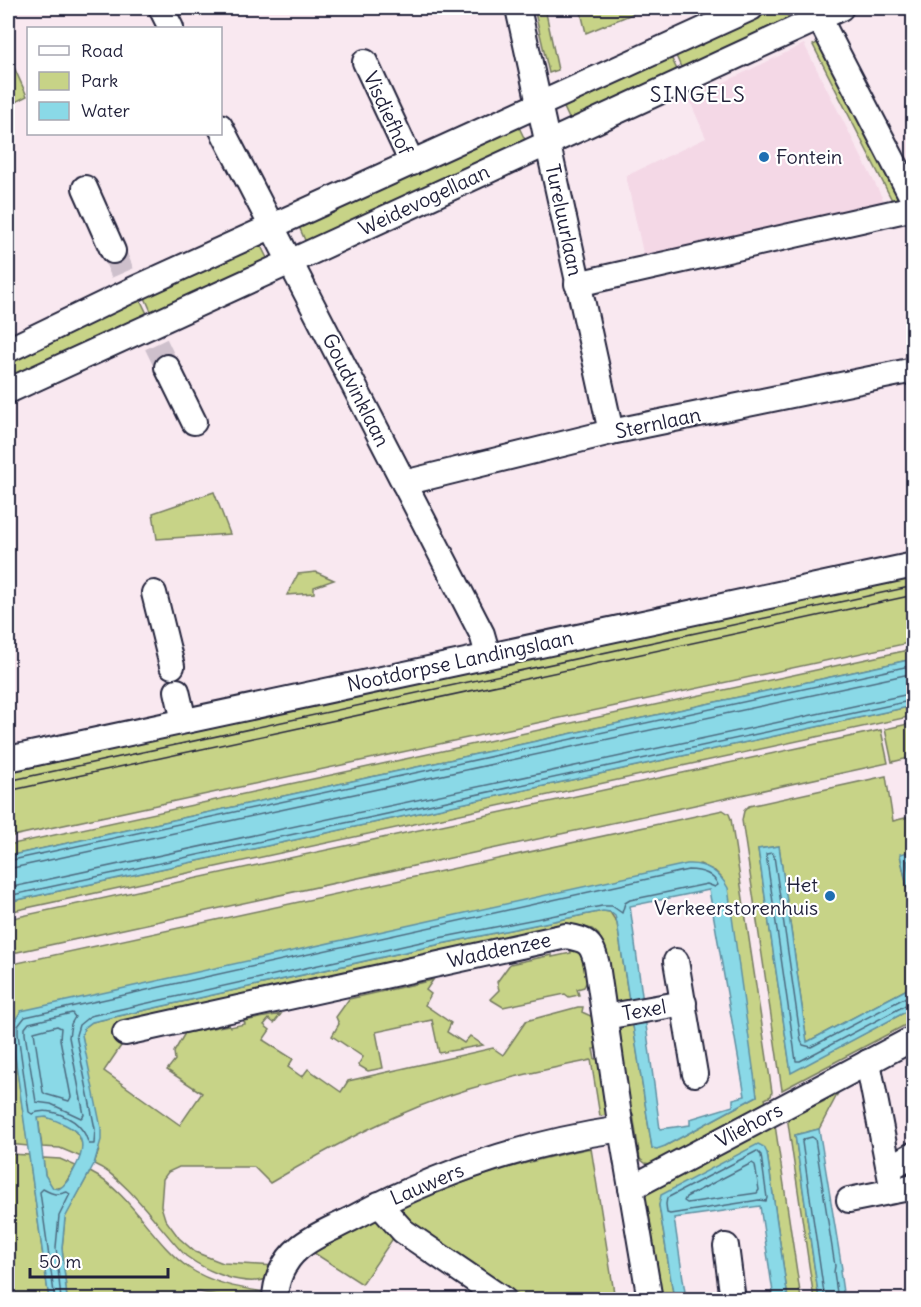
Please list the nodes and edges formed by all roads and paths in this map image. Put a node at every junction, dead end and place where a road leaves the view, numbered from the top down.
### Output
1 (161, 8) edge
2 (518, 8) edge
3 (751, 8) edge
4 (824, 11) edge
5 (170, 27) edge
6 (365, 62) dead end
7 (540, 104) junction
8 (222, 130) edge
9 (547, 142) junction
10 (412, 163) junction
11 (85, 188) dead end
12 (914, 201) edge
13 (914, 208) edge
14 (272, 228) junction
15 (113, 250) tunnel mouth
16 (290, 262) junction
17 (577, 284) junction
18 (8, 350) edge
19 (167, 367) tunnel mouth
20 (914, 370) edge
21 (8, 390) edge
22 (194, 422) dead end
23 (611, 432) junction
24 (404, 483) junction
25 (914, 565) edge
26 (154, 593) dead end
27 (488, 655) junction
28 (172, 666) dead end
29 (177, 691) dead end
30 (184, 721) junction
31 (8, 759) edge
32 (676, 961) dead end
33 (684, 1003) junction
34 (615, 1015) junction
35 (125, 1033) dead end
36 (914, 1038) edge
37 (868, 1062) junction
38 (694, 1074) dead end
39 (621, 1130) junction
40 (914, 1154) edge
41 (899, 1182) edge
42 (631, 1188) junction
43 (849, 1200) dead end
44 (379, 1204) junction
45 (726, 1246) dead end
46 (275, 1299) edge
47 (504, 1299) edge
48 (650, 1299) edge
49 (733, 1299) edge

1 - 5 street
2 - 7 street, Tureluurlaan
3 - 7 street, Weidevogellaan
4 - 9 street, Weidevogellaan
4 - 12 street
6 - 10 street, Visdiefhof
7 - 9 street, Tureluurlaan
7 - 10 street, Weidevogellaan
8 - 14 street, Goudvinklaan
9 - 16 street, Weidevogellaan
9 - 17 street, Tureluurlaan
10 - 14 street, Weidevogellaan
11 - 15 street
13 - 17 street
14 - 16 street, Goudvinklaan
14 - 18 street, Weidevogellaan
16 - 21 street, Weidevogellaan
16 - 24 street, Goudvinklaan
17 - 23 street, Tureluurlaan
19 - 22 street
20 - 23 street, Sternlaan
23 - 24 street, Sternlaan
24 - 27 street, Goudvinklaan
25 - 27 street, Nootdorpse Landingslaan
26 - 28 street
27 - 30 street, Nootdorpse Landingslaan
29 - 30 street
30 - 31 street, Nootdorpse Landingslaan
32 - 33 street, Texel
33 - 34 street, Texel
33 - 38 street, Texel
34 - 35 street, Waddenzee
34 - 39 street, Waddenzee
36 - 37 street, Vliehors
37 - 41 street
37 - 42 street, Vliehors
39 - 42 street, Waddenzee
39 - 44 street, Lauwers
40 - 41 street
41 - 43 street
42 - 48 street, Waddenzee
44 - 46 street, Lauwers
44 - 47 street
45 - 49 street

